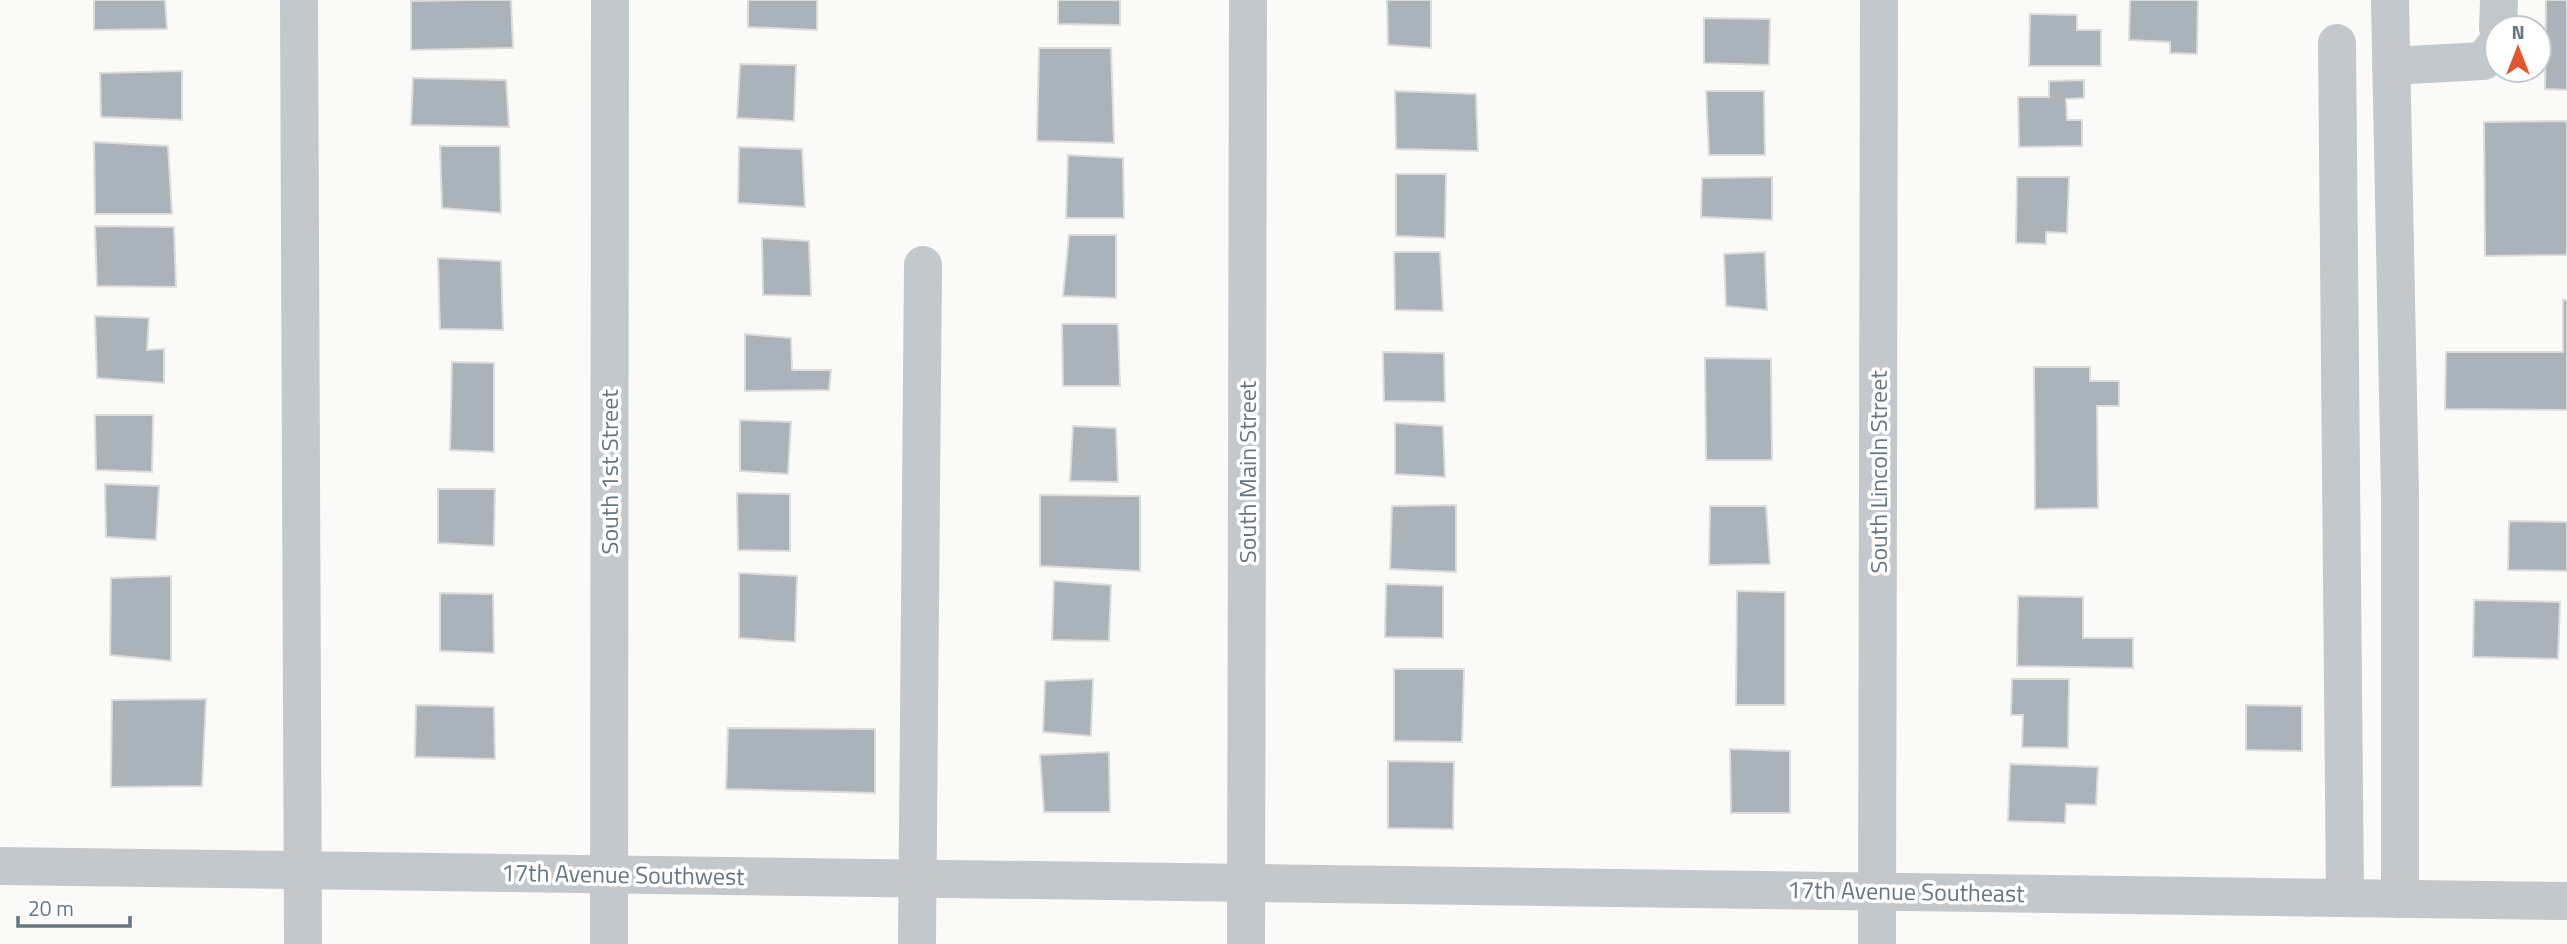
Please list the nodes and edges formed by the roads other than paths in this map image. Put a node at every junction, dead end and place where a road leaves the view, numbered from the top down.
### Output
1 (299, 0) edge
2 (610, 0) edge
3 (1248, 0) edge
4 (1879, 0) edge
5 (2390, 0) edge
6 (2337, 43) dead end
7 (2483, 61) edge
8 (2391, 66) junction
9 (923, 265) dead end
10 (0, 866) edge
11 (303, 870) junction
12 (609, 873) junction
13 (917, 877) junction
14 (1246, 881) junction
15 (1877, 891) junction
16 (2345, 898) junction
17 (2400, 899) junction
18 (2567, 901) edge
19 (303, 944) edge
20 (609, 944) edge
21 (917, 944) edge
22 (1246, 944) edge
23 (1877, 944) edge

1 - 11 street
2 - 12 street, South 1st Street
3 - 14 street, South Main Street
4 - 15 street, South Lincoln Street
5 - 8 street
6 - 16 street
7 - 8 street
8 - 17 street
9 - 13 street
10 - 11 street, 17th Avenue Southwest
11 - 12 street, 17th Avenue Southwest
11 - 19 street
12 - 13 street, 17th Avenue Southwest
12 - 20 street, South 1st Street
13 - 14 street, 17th Avenue Southwest
13 - 21 street
14 - 15 street, 17th Avenue Southeast
14 - 22 street, South Main Street
15 - 16 street, 17th Avenue Southeast
15 - 23 street, South Lincoln Street
16 - 17 street, 17th Avenue Southeast
17 - 18 street, 17th Avenue Southeast

